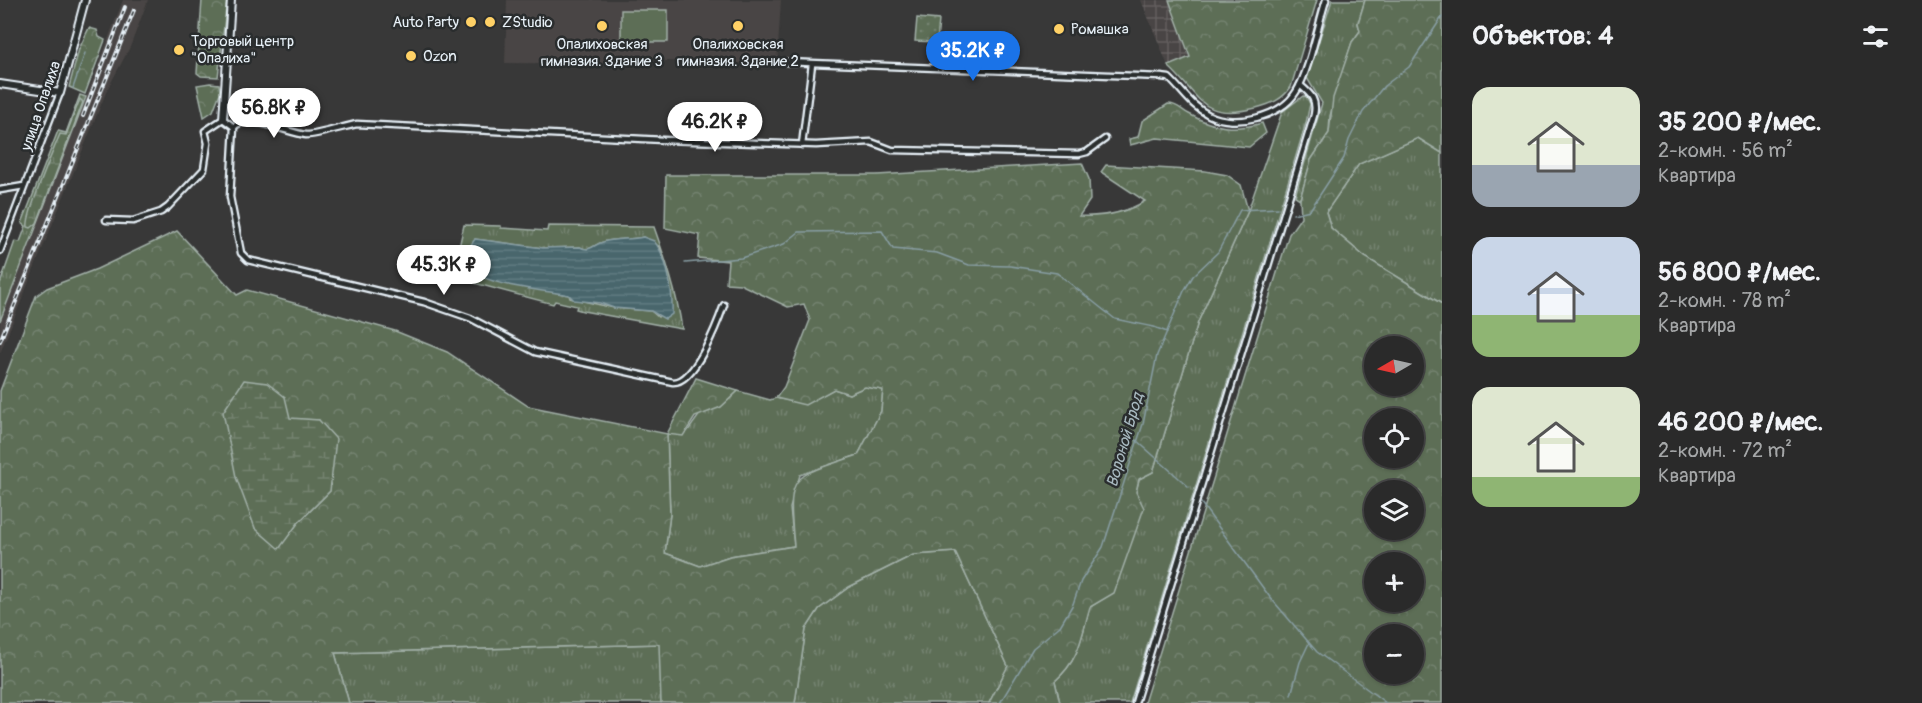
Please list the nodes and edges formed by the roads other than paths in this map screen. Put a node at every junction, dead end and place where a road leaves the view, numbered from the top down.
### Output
1 (85, 0) edge
2 (231, 0) edge
3 (1326, 0) edge
4 (786, 62) dead end
5 (812, 64) junction
6 (0, 84) edge
7 (1300, 85) junction
8 (60, 93) junction
9 (225, 121) junction
10 (234, 127) junction
11 (1105, 139) dead end
12 (802, 144) junction
13 (24, 186) junction
14 (0, 190) edge
15 (106, 220) dead end
16 (0, 251) edge
17 (724, 305) dead end
18 (1135, 703) edge

1 - 8 street, улица Опалиха
2 - 9 street
3 - 7 street
4 - 5 street
5 - 7 street
5 - 12 street
6 - 8 street
7 - 18 street
8 - 13 street, улица Опалиха
9 - 10 street
9 - 15 street
10 - 12 street
10 - 17 street
11 - 12 street
13 - 14 street
13 - 16 street, улица Опалиха

